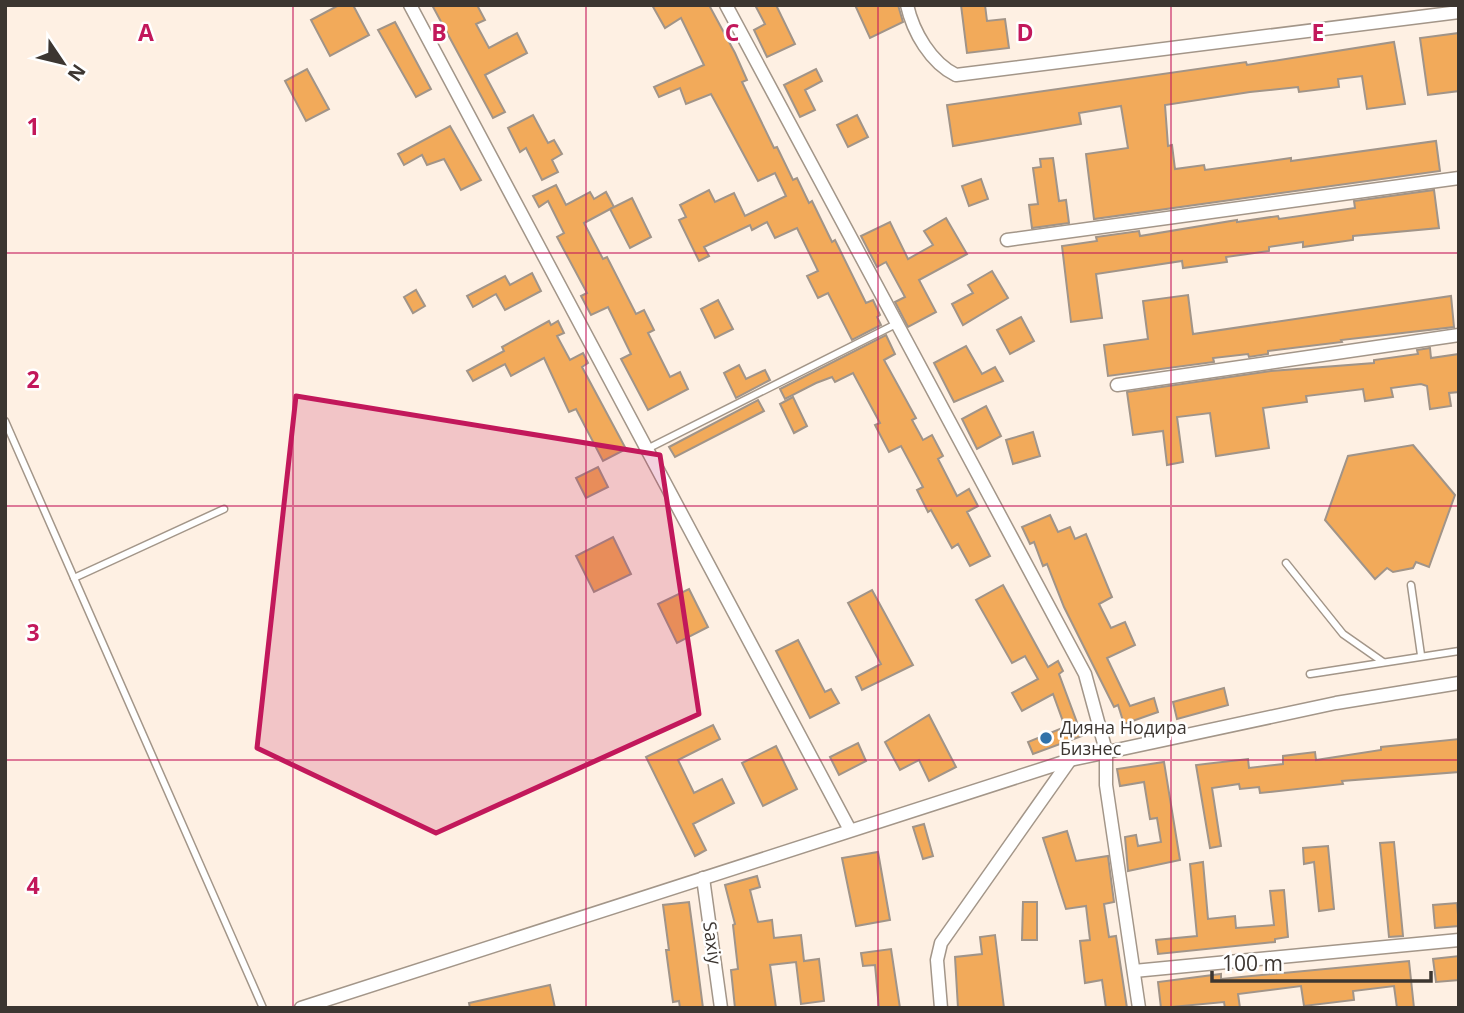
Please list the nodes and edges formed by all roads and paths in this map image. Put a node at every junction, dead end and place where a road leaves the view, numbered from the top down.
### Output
1 (410, 5) edge
2 (726, 5) edge
3 (907, 5) edge
4 (1459, 12) edge
5 (1459, 178) edge
6 (1007, 240) dead end
7 (896, 324) junction
8 (1459, 335) edge
9 (1117, 385) dead end
10 (5, 421) edge
11 (649, 448) junction
12 (224, 509) dead end
13 (1286, 563) dead end
14 (74, 578) junction
15 (1411, 585) dead end
16 (1459, 651) edge
17 (1421, 655) junction
18 (1383, 662) junction
19 (1310, 674) dead end
20 (1459, 683) edge
21 (1106, 751) junction
22 (1070, 760) junction
23 (850, 830) junction
24 (704, 878) junction
25 (1459, 940) edge
26 (1134, 971) junction
27 (262, 1008) edge
28 (301, 1008) edge
29 (721, 1008) edge
30 (941, 1008) edge
31 (1139, 1008) edge

1 - 11 street
2 - 7 street
3 - 4 street
5 - 6 street
7 - 11 lane
7 - 21 street
8 - 9 street
10 - 14 lane
11 - 23 street
12 - 14 lane
13 - 18 lane
14 - 27 lane
15 - 17 lane
16 - 17 lane
17 - 18 lane
18 - 19 lane
20 - 21 street
21 - 22 street
21 - 26 street
22 - 23 street
22 - 30 street
23 - 24 street
24 - 28 street
24 - 29 street, Saxiy
25 - 26 street
26 - 31 street

